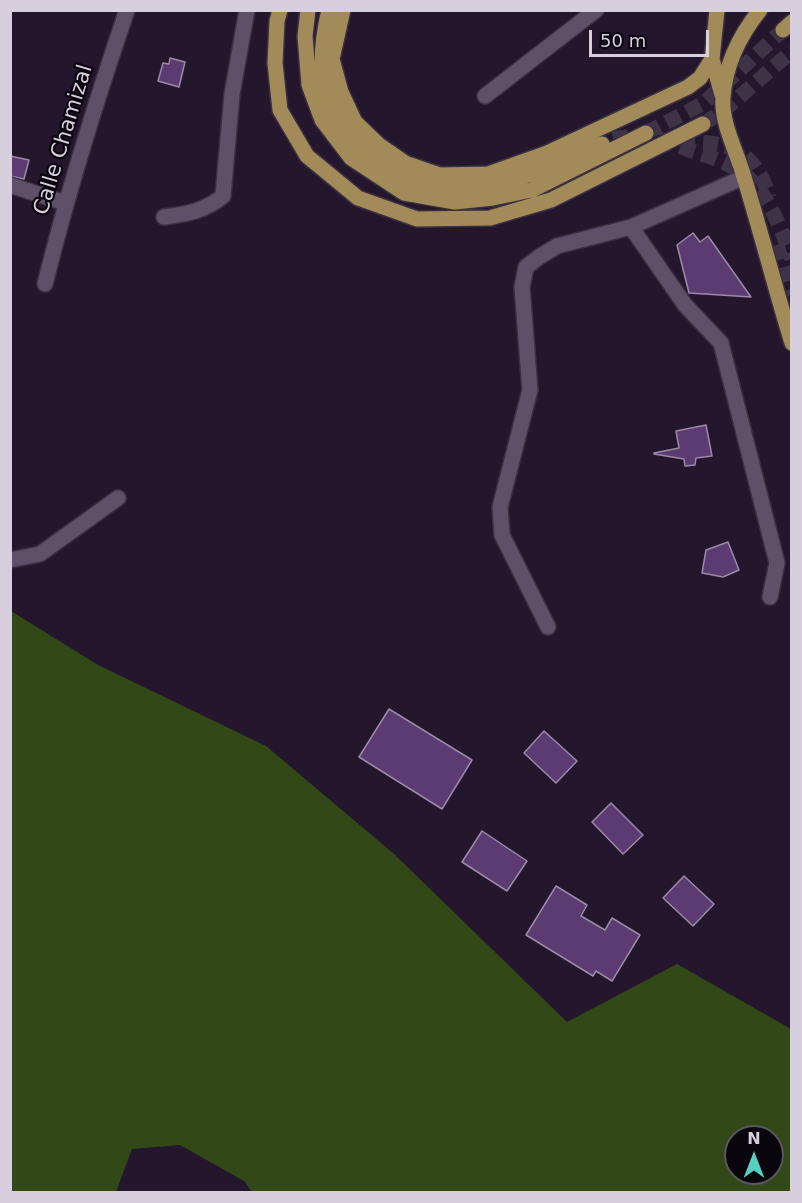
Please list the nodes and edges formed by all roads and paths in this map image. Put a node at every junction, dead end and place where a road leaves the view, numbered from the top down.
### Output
1 (126, 10) edge
2 (247, 10) edge
3 (280, 10) edge
4 (308, 10) edge
5 (329, 10) edge
6 (343, 10) edge
7 (596, 10) edge
8 (717, 10) edge
9 (760, 10) edge
10 (712, 59) junction
11 (484, 96) dead end
12 (723, 98) junction
13 (703, 124) tunnel mouth
14 (646, 133) tunnel mouth
15 (613, 139) tunnel mouth
16 (680, 143) tunnel mouth
17 (648, 151) junction
18 (744, 177) junction
19 (10, 185) edge
20 (65, 203) junction
21 (164, 217) dead end
22 (631, 227) junction
23 (45, 284) dead end
24 (792, 344) edge
25 (118, 498) dead end
26 (10, 560) edge
27 (770, 597) dead end
28 (548, 627) dead end

1 - 20 street, Calle Chamizal
2 - 21 street
3 - 17 main road
4 - 14 main road
5 - 15 main road
6 - 10 main road
7 - 11 street
8 - 10 main road
9 - 12 main road
10 - 12 main road
12 - 18 main road
13 - 17 main road
16 - 17 main road
18 - 22 street
18 - 24 main road
19 - 20 street
20 - 23 street, Calle Chamizal
22 - 27 street
22 - 28 street
25 - 26 street

